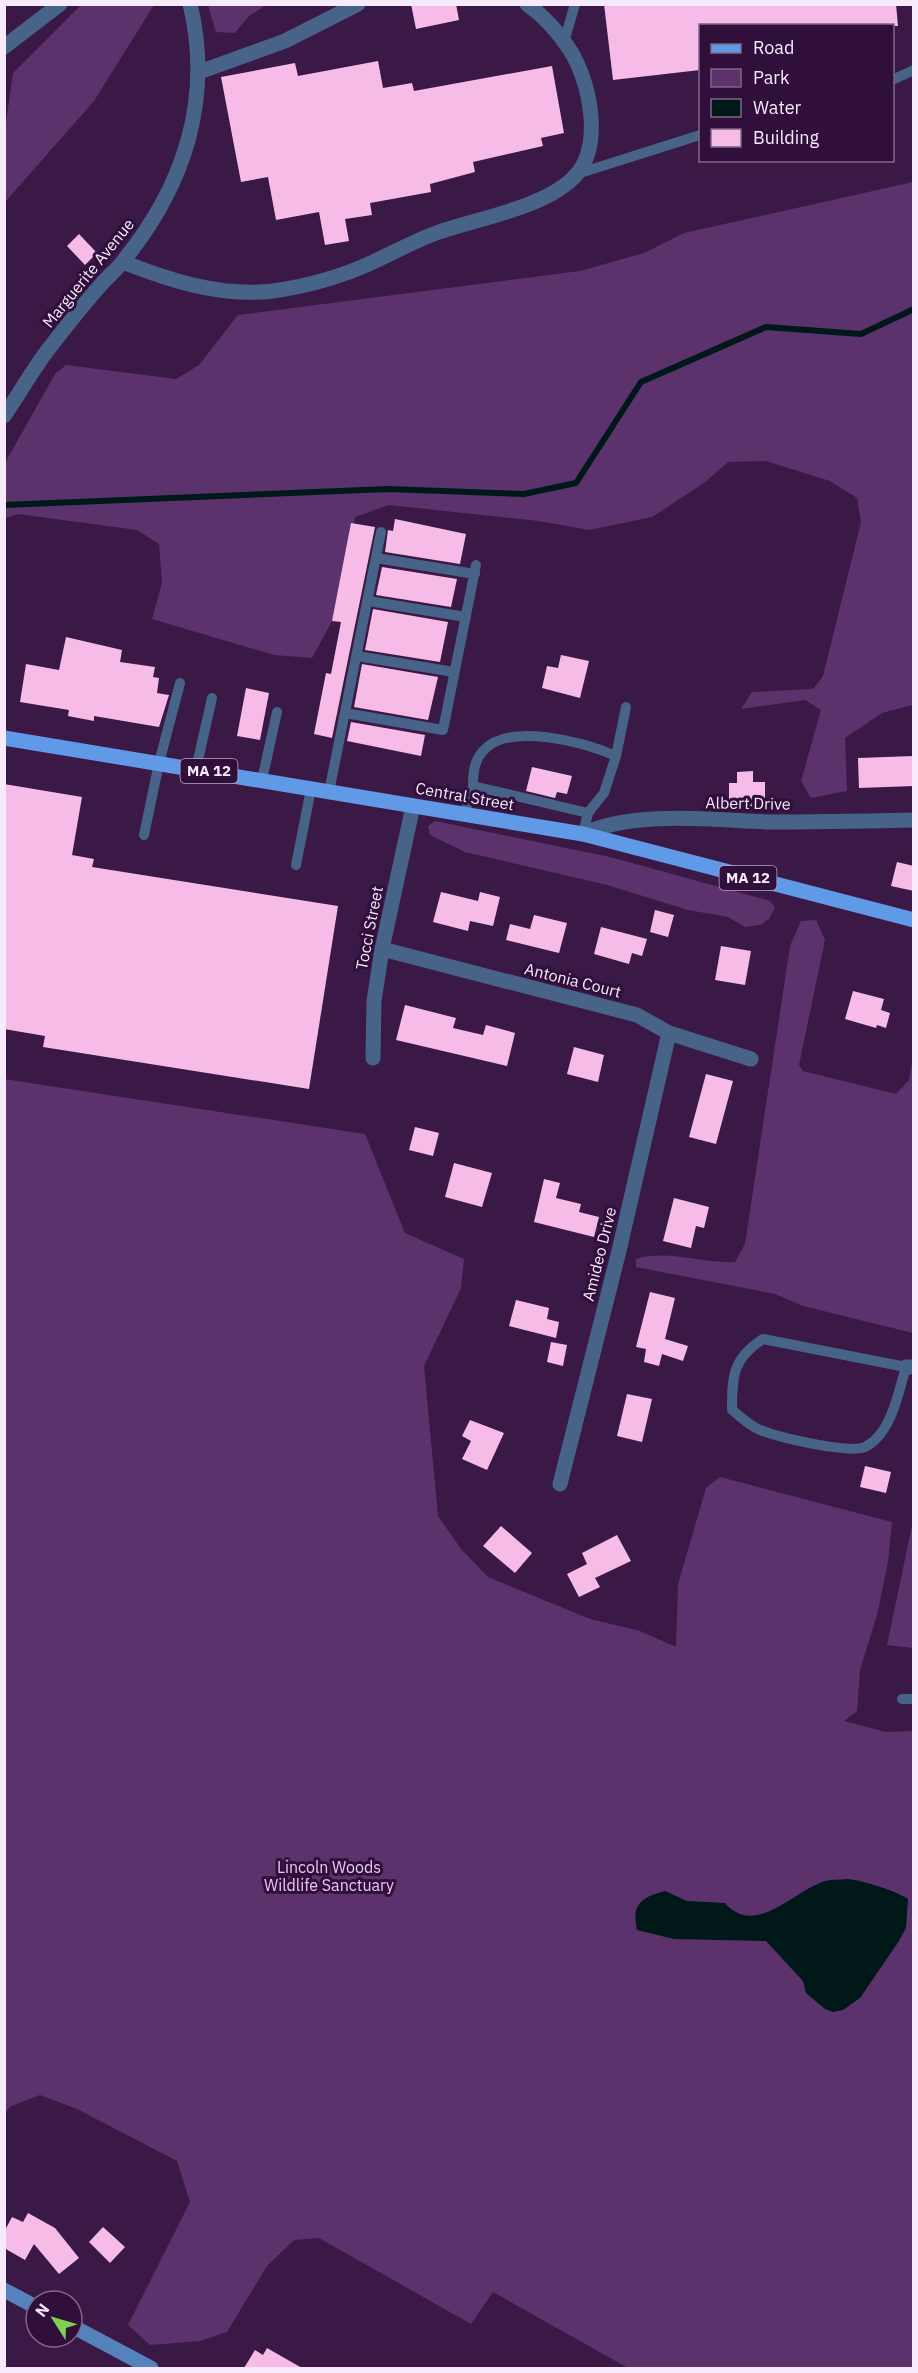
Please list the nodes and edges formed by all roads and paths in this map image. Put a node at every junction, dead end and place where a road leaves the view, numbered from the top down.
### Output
1 (60, 4) edge
2 (190, 4) edge
3 (358, 4) edge
4 (527, 4) edge
5 (575, 4) edge
6 (564, 42) junction
7 (4, 47) edge
8 (914, 70) edge
9 (200, 72) junction
10 (894, 79) edge
11 (699, 135) edge
12 (577, 174) junction
13 (123, 262) junction
14 (4, 416) edge
15 (381, 532) dead end
16 (376, 558) junction
17 (368, 601) junction
18 (466, 617) junction
19 (357, 656) junction
20 (454, 672) junction
21 (180, 683) dead end
22 (213, 698) dead end
23 (626, 707) dead end
24 (277, 712) dead end
25 (345, 713) junction
26 (4, 738) edge
27 (616, 756) junction
28 (159, 763) junction
29 (196, 769) junction
30 (262, 780) junction
31 (472, 786) junction
32 (311, 789) junction
33 (329, 792) junction
34 (413, 806) junction
35 (588, 813) junction
36 (464, 815) junction
37 (914, 820) edge
38 (583, 834) junction
39 (144, 835) dead end
40 (296, 865) dead end
41 (914, 920) edge
42 (381, 949) junction
43 (669, 1033) junction
44 (373, 1058) dead end
45 (751, 1059) dead end
46 (910, 1367) edge
47 (560, 1484) dead end
48 (4, 2290) edge
49 (24, 2301) edge
50 (84, 2332) edge
51 (151, 2368) edge

1 - 7 street
2 - 9 street, Marguerite Avenue
3 - 9 street
4 - 6 street
5 - 6 lane
6 - 12 street
8 - 10 lane
9 - 13 street, Marguerite Avenue
11 - 12 lane
12 - 13 street
13 - 14 street, Marguerite Avenue
15 - 16 lane
16 - 17 lane
16 - 18 lane
17 - 18 lane
17 - 19 lane
18 - 20 lane
19 - 20 lane
19 - 25 lane
20 - 25 lane
21 - 28 lane
22 - 29 lane
23 - 27 lane
24 - 30 lane
25 - 33 lane
26 - 28 main road, Central Street / MA 12
27 - 31 lane
27 - 35 lane
28 - 29 main road, Central Street / MA 12
28 - 39 lane
29 - 30 main road, Central Street / MA 12
30 - 32 main road, Central Street / MA 12
31 - 35 lane
31 - 36 lane
32 - 33 main road, Central Street / MA 12
32 - 40 lane
33 - 34 main road, Central Street / MA 12
34 - 36 main road, Central Street / MA 12
34 - 42 street, Tocci Street
35 - 38 lane
36 - 38 main road, Central Street / MA 12
37 - 38 street, Albert Drive
38 - 41 main road, Central Street / MA 12
42 - 43 street, Antonia Court
42 - 44 street, Tocci Street
43 - 45 street, Antonia Court
43 - 47 street, Amideo Drive
46 - 46 lane
48 - 49 main road
50 - 51 main road

